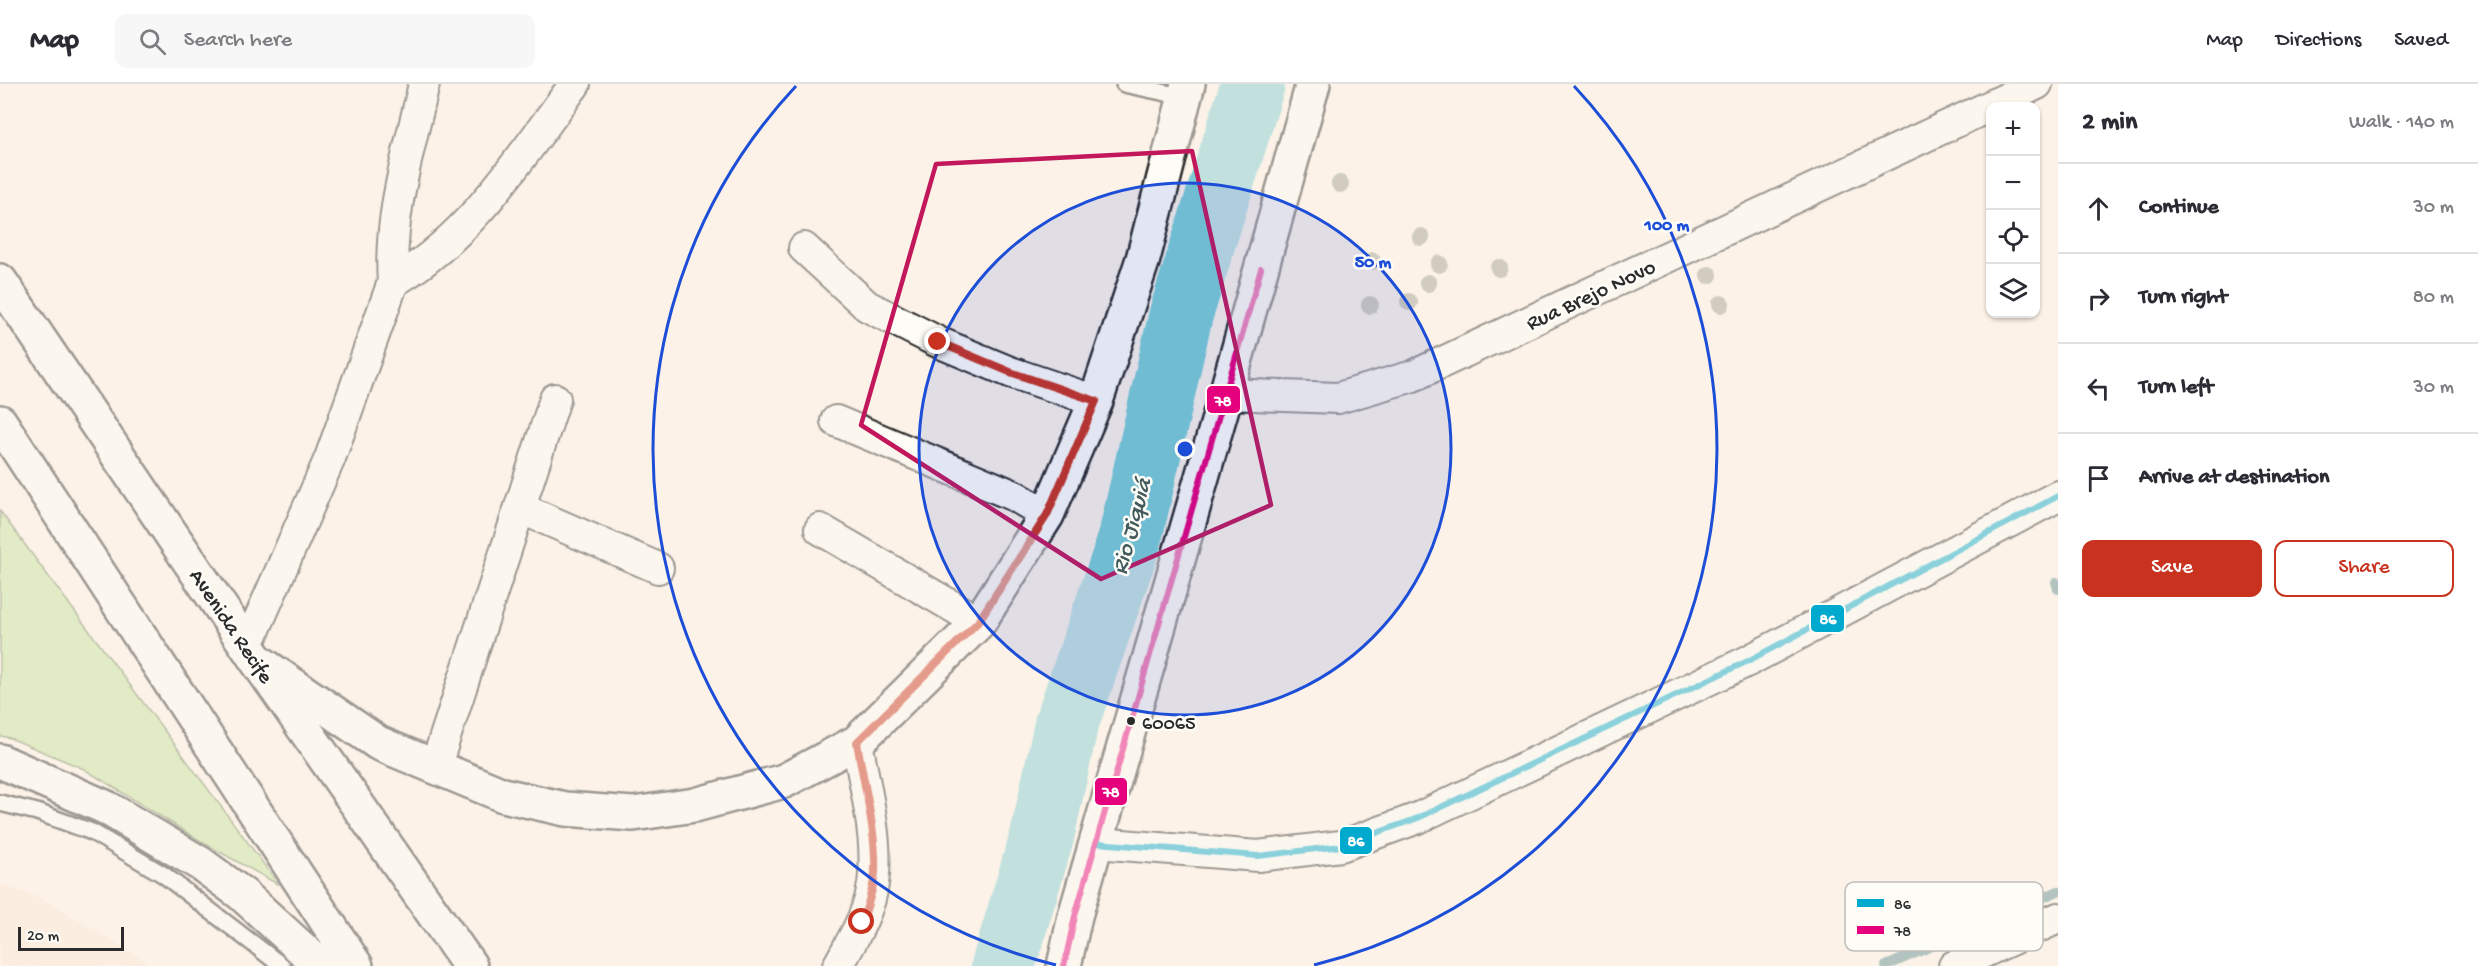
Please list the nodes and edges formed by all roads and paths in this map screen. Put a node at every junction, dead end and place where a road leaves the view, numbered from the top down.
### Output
1 (424, 84) edge
2 (574, 84) edge
3 (1124, 84) edge
4 (1313, 84) edge
5 (2037, 84) edge
6 (1186, 91) edge
7 (804, 248) dead end
8 (0, 281) edge
9 (393, 282) junction
10 (1226, 394) junction
11 (555, 399) dead end
12 (1096, 401) junction
13 (836, 421) dead end
14 (0, 422) edge
15 (0, 462) edge
16 (2058, 496) edge
17 (519, 508) junction
18 (1047, 515) junction
19 (820, 530) dead end
20 (658, 568) dead end
21 (978, 622) junction
22 (253, 653) junction
23 (857, 742) junction
24 (0, 761) edge
25 (435, 768) junction
26 (242, 791) junction
27 (0, 803) edge
28 (1097, 843) junction
29 (2058, 918) edge
30 (2043, 925) edge
31 (1986, 951) edge
32 (282, 966) edge
33 (321, 966) edge
34 (356, 966) edge
35 (470, 966) edge
36 (838, 966) edge
37 (1064, 966) edge
38 (1954, 966) edge

1 - 9 street
2 - 9 street
3 - 6 lane
4 - 10 main road
5 - 10 street, Rua Brejo Novo
6 - 12 main road
7 - 12 street
8 - 22 main road, Avenida Recife
9 - 22 street
10 - 28 main road
11 - 17 street
12 - 18 main road
13 - 18 street
14 - 26 main road
15 - 26 main road
16 - 28 street
17 - 20 street
17 - 25 street
18 - 21 main road
19 - 21 street
21 - 23 main road
22 - 25 main road
22 - 35 main road, Avenida Recife
23 - 25 main road
23 - 36 street
24 - 33 main road
26 - 34 main road
27 - 32 lane
28 - 37 main road
29 - 30 street
31 - 38 street

